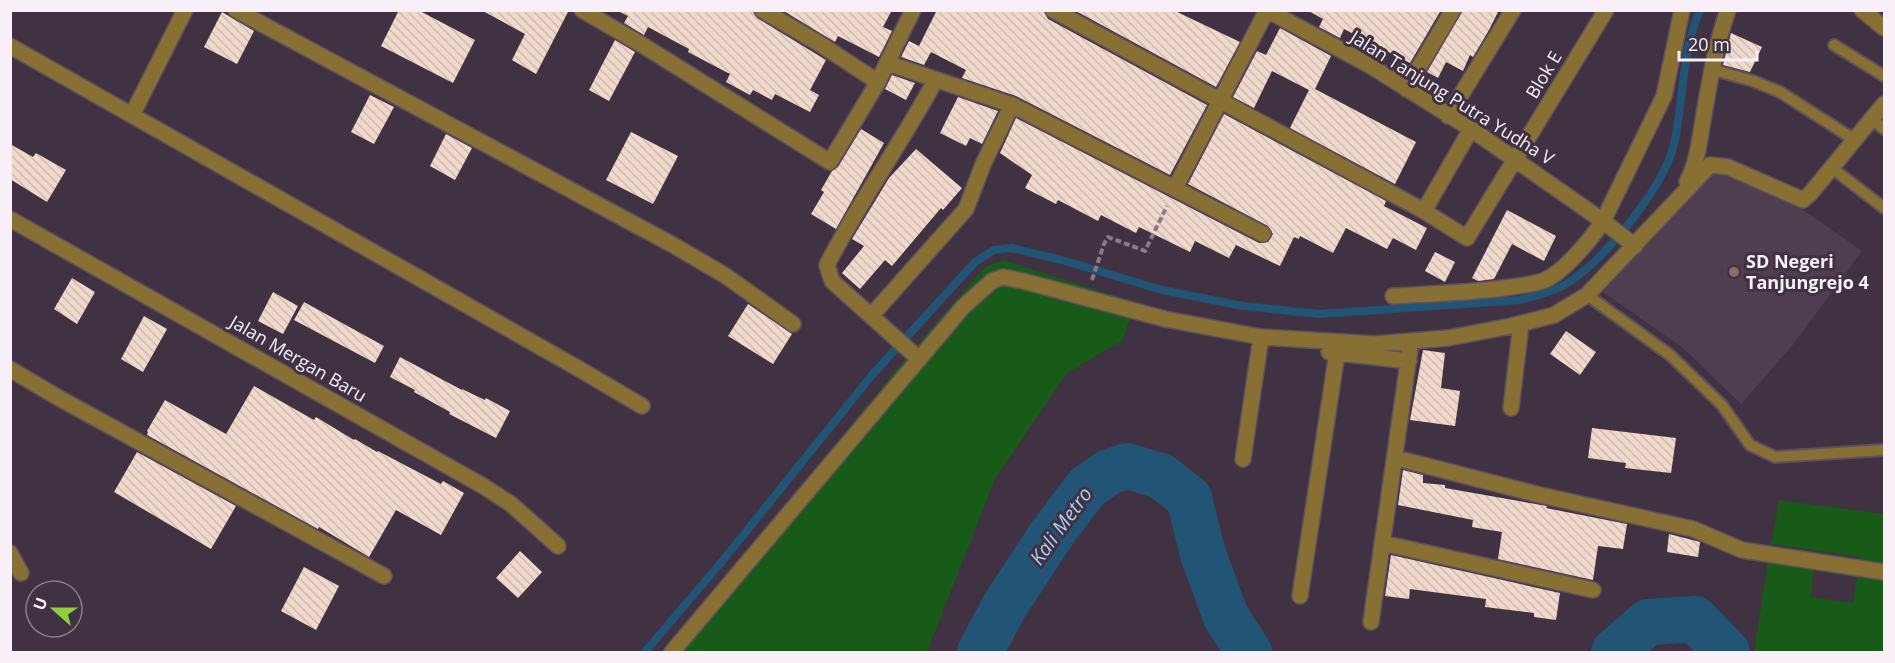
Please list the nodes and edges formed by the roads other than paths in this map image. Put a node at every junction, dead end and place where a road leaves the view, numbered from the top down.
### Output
1 (185, 10) edge
2 (236, 10) edge
3 (582, 10) edge
4 (762, 10) edge
5 (913, 10) edge
6 (1053, 10) edge
7 (1267, 10) edge
8 (1453, 10) edge
9 (1513, 10) edge
10 (1606, 10) edge
11 (1682, 10) edge
12 (1728, 10) edge
13 (1862, 10) edge
14 (1884, 28) edge
15 (1834, 45) dead end
16 (10, 46) edge
17 (887, 63) junction
18 (1720, 72) dead end
19 (1884, 76) edge
20 (935, 81) junction
21 (878, 82) junction
22 (1406, 89) junction
23 (1219, 100) junction
24 (1884, 104) edge
25 (1012, 105) junction
26 (132, 116) junction
27 (1448, 116) junction
28 (1872, 119) junction
29 (1471, 129) junction
30 (1884, 129) edge
31 (1855, 140) junction
32 (1516, 160) junction
33 (1832, 168) junction
34 (1175, 189) junction
35 (1679, 198) junction
36 (1884, 208) edge
37 (1424, 211) junction
38 (10, 219) edge
39 (1607, 224) junction
40 (1263, 234) dead end
41 (1632, 244) junction
42 (1587, 295) junction
43 (1393, 296) dead end
44 (871, 316) junction
45 (793, 324) dead end
46 (1521, 324) junction
47 (1261, 341) junction
48 (1411, 342) junction
49 (1337, 353) junction
50 (915, 355) junction
51 (1409, 361) junction
52 (10, 369) edge
53 (642, 406) dead end
54 (1511, 408) dead end
55 (1884, 450) edge
56 (1396, 458) junction
57 (1244, 459) dead end
58 (1382, 543) junction
59 (558, 546) dead end
60 (10, 553) edge
61 (1884, 572) edge
62 (21, 573) dead end
63 (384, 576) dead end
64 (1593, 590) dead end
65 (1300, 596) dead end
66 (1371, 622) dead end
67 (672, 652) edge

1 - 26 street
2 - 45 street
3 - 21 street
4 - 21 street
5 - 17 street
6 - 23 street
7 - 22 street, Jalan Tanjung Putra Yudha V
7 - 23 street
8 - 22 street
9 - 27 street
10 - 32 street, Blok E
11 - 39 street
12 - 35 street
13 - 14 street
15 - 19 lane
16 - 26 street
17 - 20 street
17 - 21 street
18 - 31 lane
20 - 25 street
20 - 44 street
22 - 27 street, Jalan Tanjung Putra Yudha V
23 - 34 street
23 - 37 street
24 - 28 street
25 - 34 street
25 - 44 street
26 - 53 street
27 - 29 street, Jalan Tanjung Putra Yudha V
28 - 30 lane
28 - 31 street
29 - 32 street, Jalan Tanjung Putra Yudha V
29 - 37 street
31 - 33 street
32 - 37 street, Blok E
32 - 39 street, Jalan Tanjung Putra Yudha V
33 - 35 street
33 - 36 lane
34 - 40 street
35 - 41 street
38 - 59 street, Jalan Mergan Baru
39 - 41 street, Jalan Tanjung Putra Yudha V
39 - 43 street
41 - 42 street
42 - 46 street
42 - 55 lane
44 - 50 street
46 - 48 street
46 - 54 street
47 - 48 street
47 - 49 street
47 - 50 street
47 - 57 street
48 - 51 street
49 - 51 street
49 - 65 street
50 - 67 street
51 - 56 street
52 - 63 street
56 - 58 street
56 - 61 street
58 - 64 street
58 - 66 street
60 - 62 street

